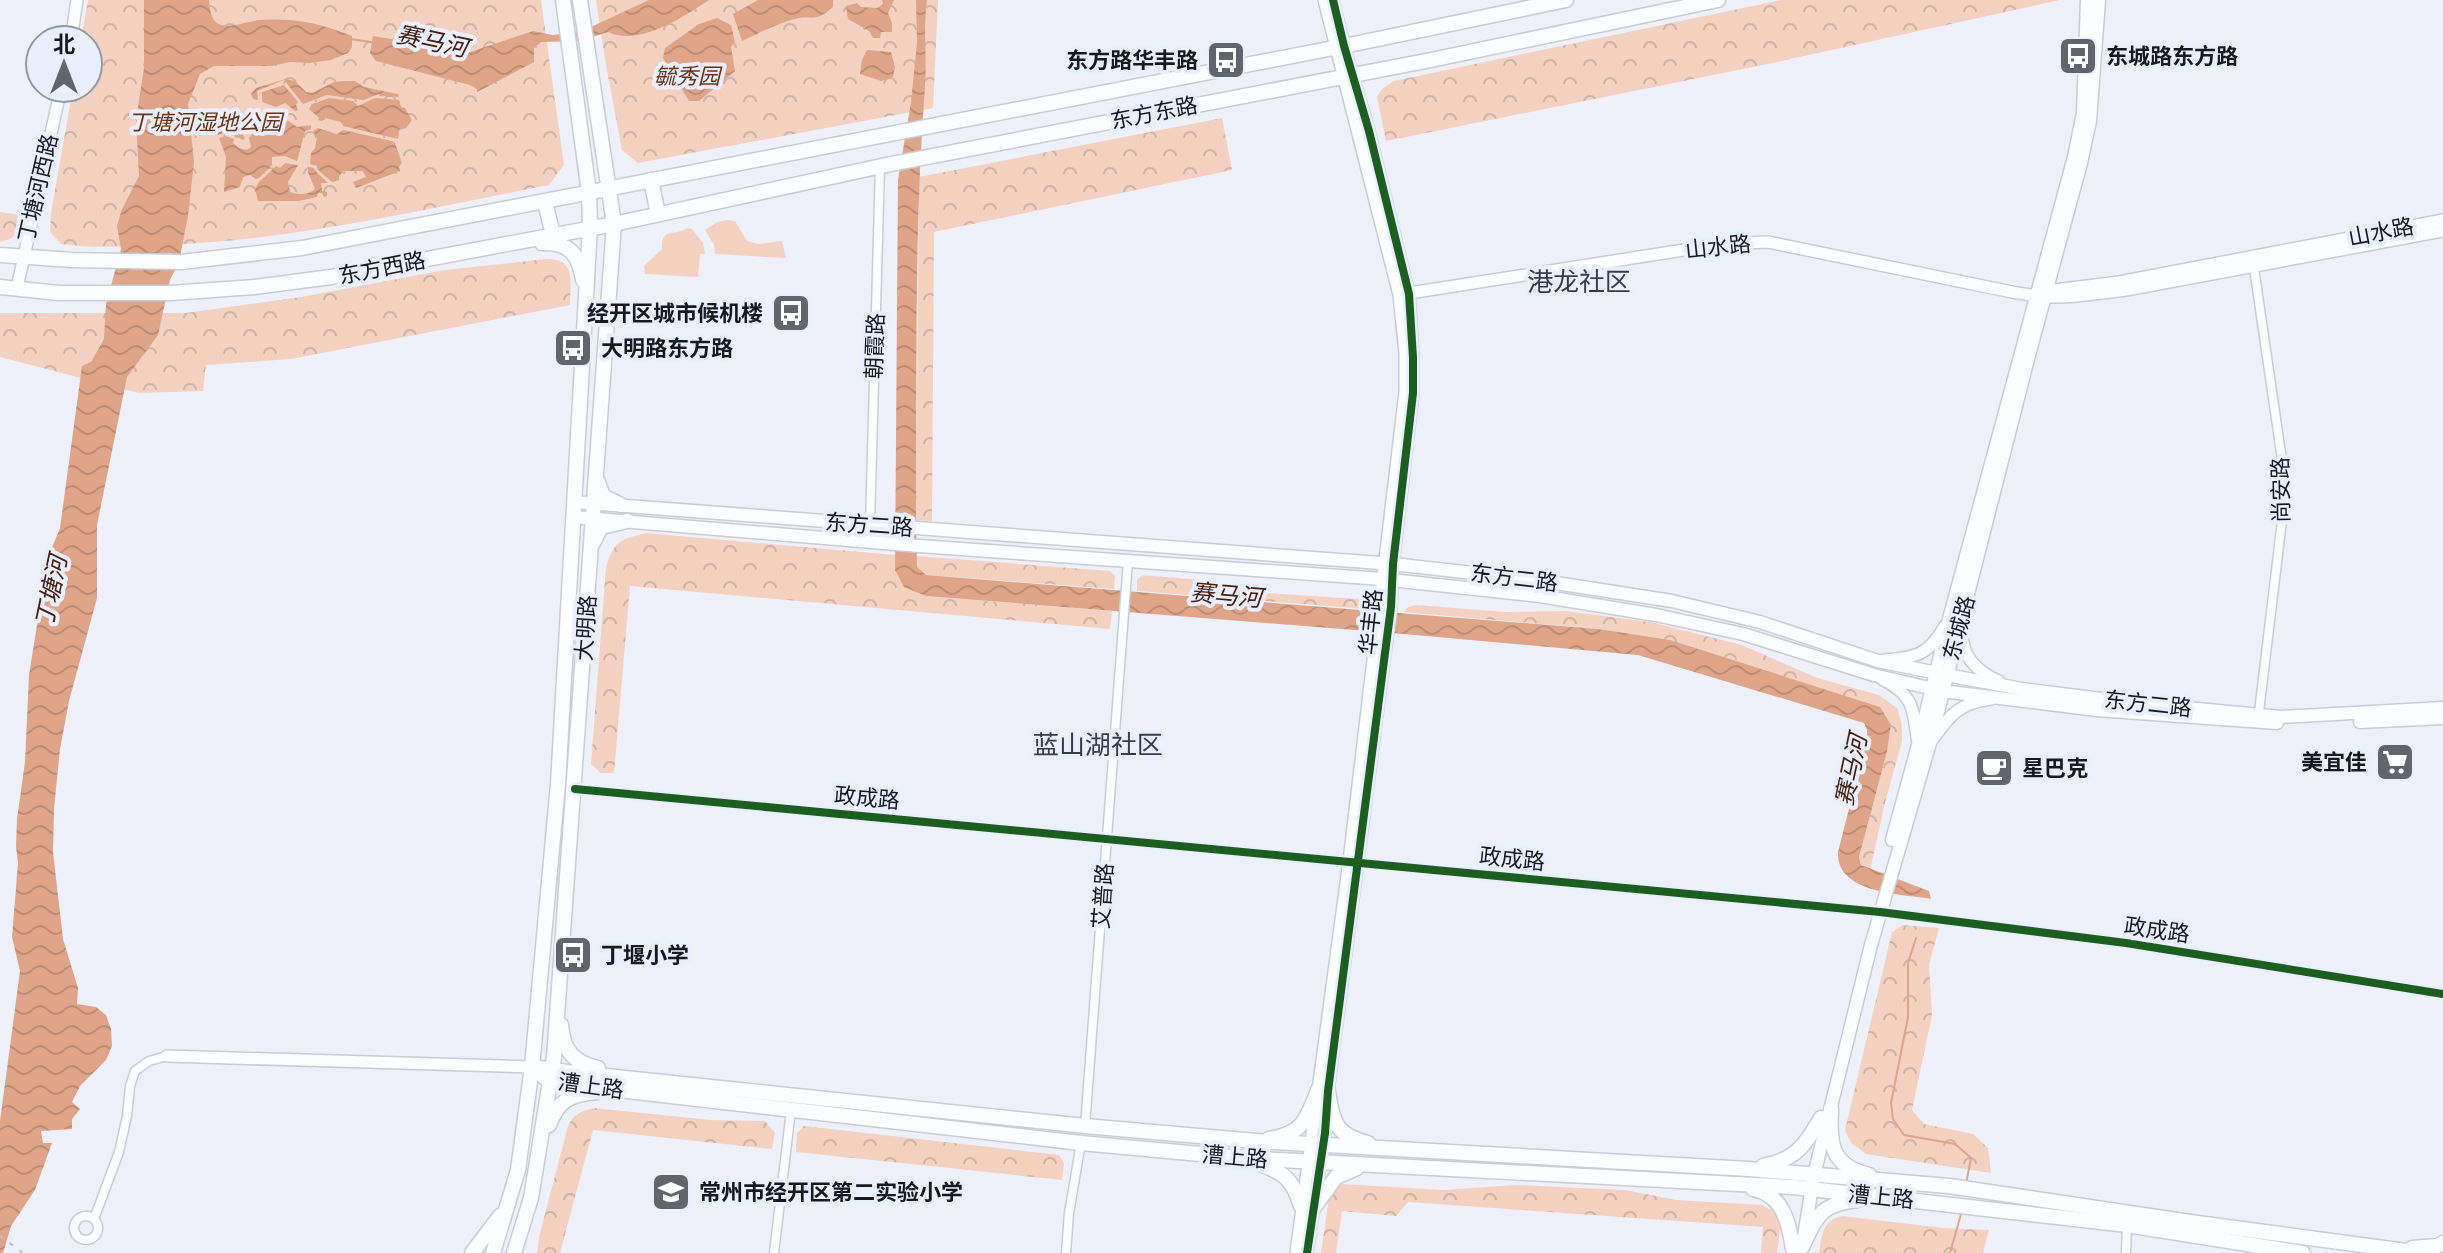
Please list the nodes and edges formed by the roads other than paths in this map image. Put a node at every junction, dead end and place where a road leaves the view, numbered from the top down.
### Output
1 (77, 0) edge
2 (563, 0) edge
3 (1324, 0) edge
4 (1333, 0) edge
5 (1566, 0) edge
6 (1718, 0) edge
7 (2087, 0) edge
8 (2099, 0) edge
9 (581, 7) edge
10 (73, 24) edge
11 (1340, 47) junction
12 (1348, 76) junction
13 (57, 104) edge
14 (886, 165) junction
15 (651, 180) junction
16 (609, 189) junction
17 (589, 193) junction
18 (545, 202) junction
19 (658, 214) junction
20 (2443, 220) edge
21 (614, 224) junction
22 (590, 227) junction
23 (2443, 231) edge
24 (553, 235) junction
25 (502, 245) junction
26 (0, 255) edge
27 (23, 257) junction
28 (2253, 262) junction
29 (0, 287) edge
30 (17, 288) junction
31 (1404, 294) junction
32 (2042, 294) junction
33 (586, 301) junction
34 (596, 474) junction
35 (594, 503) junction
36 (621, 505) junction
37 (574, 509) junction
38 (593, 519) junction
39 (627, 521) junction
40 (870, 525) junction
41 (591, 547) junction
42 (1128, 561) junction
43 (1388, 564) junction
44 (1388, 580) junction
45 (1955, 618) junction
46 (1878, 661) junction
47 (1940, 674) junction
48 (1874, 675) junction
49 (1936, 689) junction
50 (2022, 689) junction
51 (2005, 697) junction
52 (2443, 708) edge
53 (2443, 718) edge
54 (2258, 719) junction
55 (1924, 744) junction
56 (575, 789) junction
57 (1108, 838) junction
58 (1354, 862) junction
59 (1876, 912) junction
60 (559, 994) junction
61 (2443, 994) edge
62 (167, 1056) joint
63 (532, 1067) junction
64 (551, 1076) junction
65 (657, 1081) junction
66 (621, 1090) junction
67 (1323, 1091) junction
68 (791, 1110) junction
69 (1826, 1113) junction
70 (1085, 1126) junction
71 (1256, 1141) junction
72 (1081, 1143) junction
73 (1316, 1146) junction
74 (1400, 1149) junction
75 (1243, 1158) junction
76 (538, 1159) junction
77 (1314, 1163) junction
78 (1367, 1165) junction
79 (1748, 1169) junction
80 (1809, 1182) junction
81 (1721, 1183) junction
82 (1909, 1184) junction
83 (1877, 1197) junction
84 (531, 1198) junction
85 (507, 1206) junction
86 (1307, 1208) junction
87 (94, 1219) dead end
88 (2127, 1225) junction
89 (2443, 1243) edge
90 (2375, 1247) junction
91 (1797, 1251) edge
92 (472, 1253) edge
93 (493, 1253) edge
94 (514, 1253) edge
95 (525, 1253) edge
96 (774, 1253) edge
97 (1066, 1253) edge
98 (1296, 1253) edge
99 (1307, 1253) edge
100 (2126, 1253) edge
101 (2303, 1253) edge
102 (2421, 1253) edge

1 - 10 street
2 - 17 main road, 大明路
3 - 11 street, 华丰路
4 - 11 street, 华丰路
5 - 11 main road, 东方东路
6 - 12 main road, 东方东路
7 - 32 main road, 东城路
8 - 32 main road, 东城路
9 - 16 main road, 大明路
11 - 12 street, 华丰路
11 - 15 main road, 东方东路
12 - 14 main road, 东方东路
12 - 31 street, 华丰路
13 - 27 street, 丁塘河西路
14 - 19 main road, 东方东路
14 - 40 street, 朝霞路
15 - 16 main road, 东方东路
15 - 19 main road
16 - 17 main road, 东方东路
16 - 21 main road, 大明路
17 - 18 main road, 东方西路
17 - 22 main road, 大明路
18 - 24 main road
18 - 27 main road, 东方西路
19 - 21 main road, 东方东路
20 - 28 street, 山水路
21 - 22 main road, 东方东路
21 - 34 main road, 大明路
22 - 24 main road, 东方西路
22 - 33 main road, 大明路
23 - 28 street, 山水路
24 - 25 main road, 东方西路
25 - 30 main road, 东方西路
25 - 33 main road
26 - 27 main road
27 - 30 street, 丁塘河西路
28 - 32 street, 山水路
28 - 54 street, 尚安路
29 - 30 main road
31 - 32 street, 山水路
31 - 43 street, 华丰路
32 - 45 main road, 东城路
33 - 37 main road, 大明路
34 - 35 main road, 大明路
34 - 36 main road
35 - 36 main road, 东方二路
35 - 37 main road, 东方二路
35 - 38 main road, 大明路
36 - 40 main road, 东方二路
37 - 38 main road, 东方二路
37 - 63 main road, 大明路
38 - 39 main road, 东方二路
38 - 41 main road, 大明路
39 - 41 main road
39 - 42 main road, 东方二路
40 - 43 main road, 东方二路
41 - 56 main road, 大明路
42 - 44 main road, 东方二路
42 - 57 street, 艾普路
43 - 44 street, 华丰路
43 - 46 main road, 东方二路
44 - 48 main road, 东方二路
44 - 58 street, 华丰路
45 - 46 street
45 - 47 main road, 东城路
45 - 50 street
46 - 47 main road, 东方二路
47 - 49 main road, 东城路
47 - 50 main road, 东方二路
48 - 49 main road, 东方二路
48 - 55 street
49 - 51 main road, 东方二路
49 - 55 main road, 东城路
50 - 54 main road, 东方二路
51 - 54 main road, 东方二路
51 - 55 street
52 - 54 main road, 东方二路
53 - 54 main road, 东方二路
55 - 59 main road, 东城路
56 - 57 street, 政成路
56 - 60 main road, 大明路
57 - 58 street, 政成路
57 - 70 street, 艾普路
58 - 59 street, 政成路
58 - 67 street, 华丰路
59 - 61 street, 政成路
59 - 69 main road, 东城路
60 - 64 main road, 大明路
60 - 65 main road
62 - 63 street, 漕上路
62 - 87 street
63 - 64 main road, 漕上路
63 - 85 main road, 大明路
64 - 65 main road, 漕上路
64 - 66 main road, 漕上路
64 - 76 main road, 大明路
65 - 70 main road, 漕上路
66 - 68 main road, 漕上路
66 - 76 main road
67 - 71 main road
67 - 73 street, 华丰路
67 - 74 main road
68 - 72 main road, 漕上路
68 - 96 street
69 - 79 main road
69 - 80 main road, 东城路
69 - 82 main road
70 - 71 main road, 漕上路
71 - 73 main road, 漕上路
72 - 75 main road, 漕上路
72 - 97 street
73 - 74 main road, 漕上路
73 - 77 street, 华丰路
74 - 79 main road, 漕上路
75 - 77 main road, 漕上路
75 - 86 main road
76 - 84 main road, 大明路
77 - 78 main road, 漕上路
77 - 86 street, 华丰路
78 - 81 main road, 漕上路
78 - 86 main road
79 - 80 main road, 漕上路
80 - 81 main road, 漕上路
80 - 82 main road, 漕上路
80 - 83 main road, 漕上路
80 - 91 main road, 东城路
81 - 91 main road
82 - 90 main road, 漕上路
83 - 88 main road, 漕上路
83 - 91 main road
84 - 94 main road, 大明路
84 - 95 main road
85 - 92 main road
85 - 93 main road, 大明路
86 - 98 street, 华丰路
86 - 99 street, 华丰路
88 - 100 street
88 - 101 main road
89 - 90 main road
90 - 102 main road

